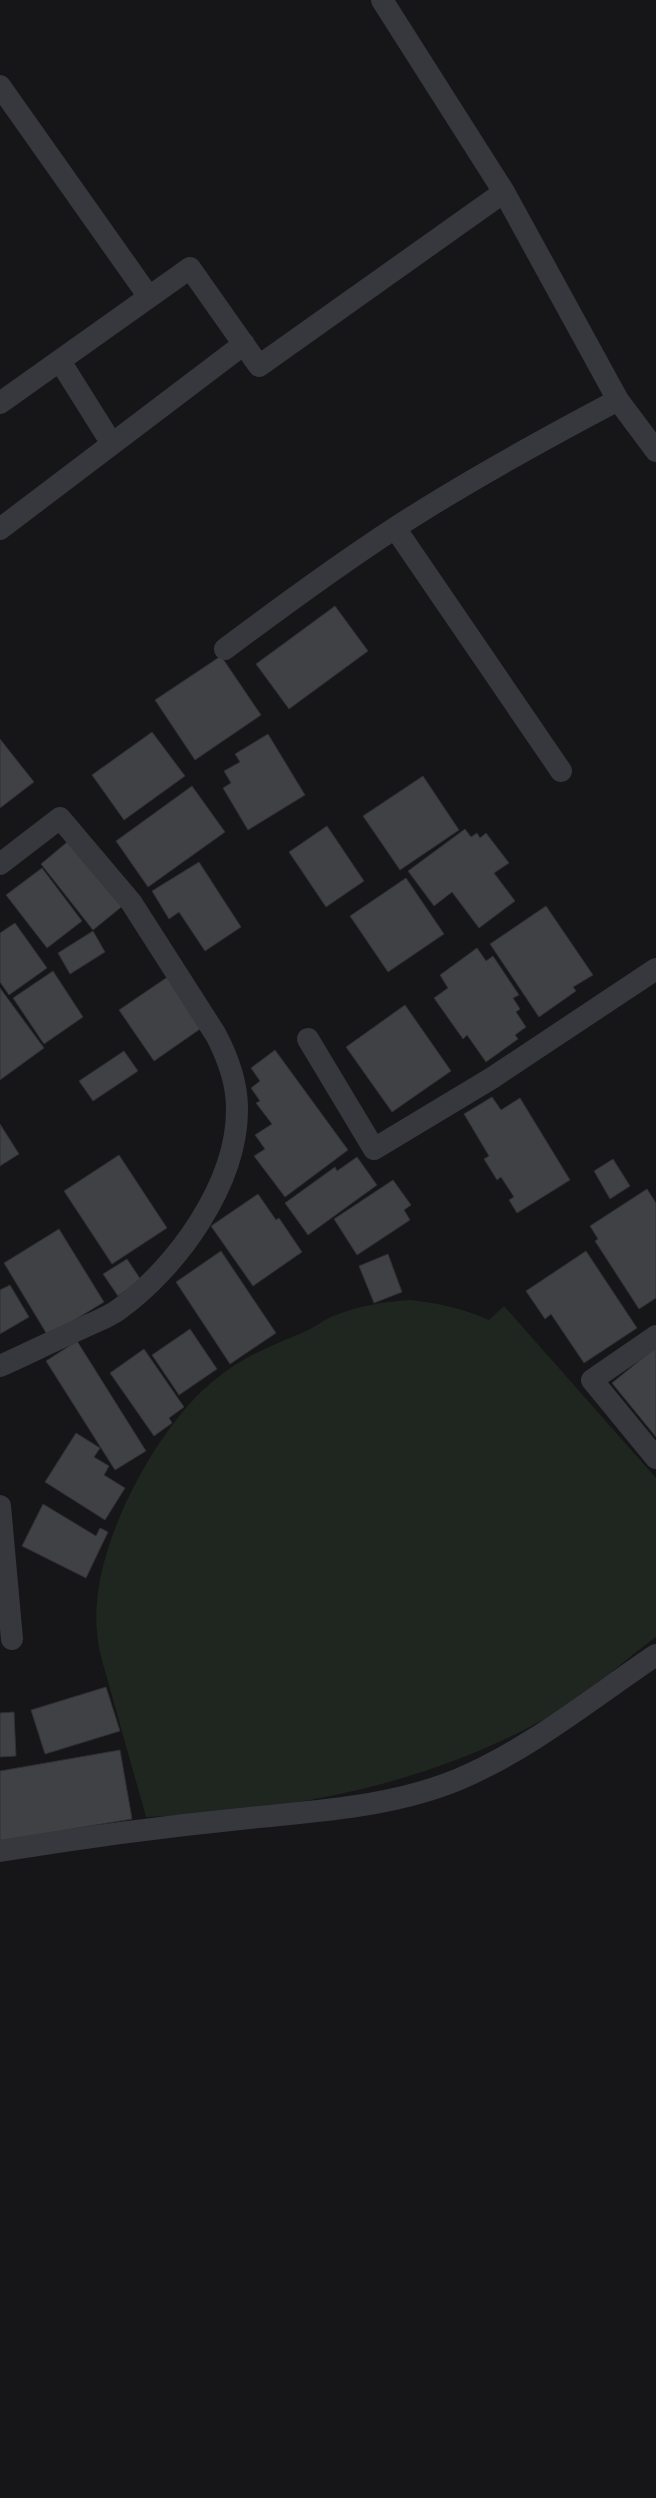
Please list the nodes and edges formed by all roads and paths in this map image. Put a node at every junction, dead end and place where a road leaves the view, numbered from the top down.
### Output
1 (382, 0) edge
2 (0, 86) edge
3 (504, 192) junction
4 (149, 297) junction
5 (244, 344) junction
6 (60, 361) junction
7 (618, 400) junction
8 (0, 403) edge
9 (112, 444) junction
10 (656, 451) edge
11 (395, 528) junction
12 (0, 529) edge
13 (225, 649) dead end
14 (561, 771) dead end
15 (0, 864) edge
16 (656, 968) edge
17 (308, 1039) dead end
18 (656, 1336) edge
19 (0, 1366) edge
20 (656, 1458) edge
21 (0, 1506) edge
22 (12, 1639) dead end
23 (656, 1655) edge
24 (0, 1852) edge

1 - 3 street
2 - 4 street
3 - 5 street
3 - 7 street
4 - 5 street
4 - 6 street
5 - 9 street
6 - 8 street
6 - 9 street
7 - 10 street
7 - 11 street
9 - 12 street
11 - 13 street
11 - 14 street
15 - 19 street
16 - 17 street
18 - 20 street
21 - 22 street
23 - 24 street

